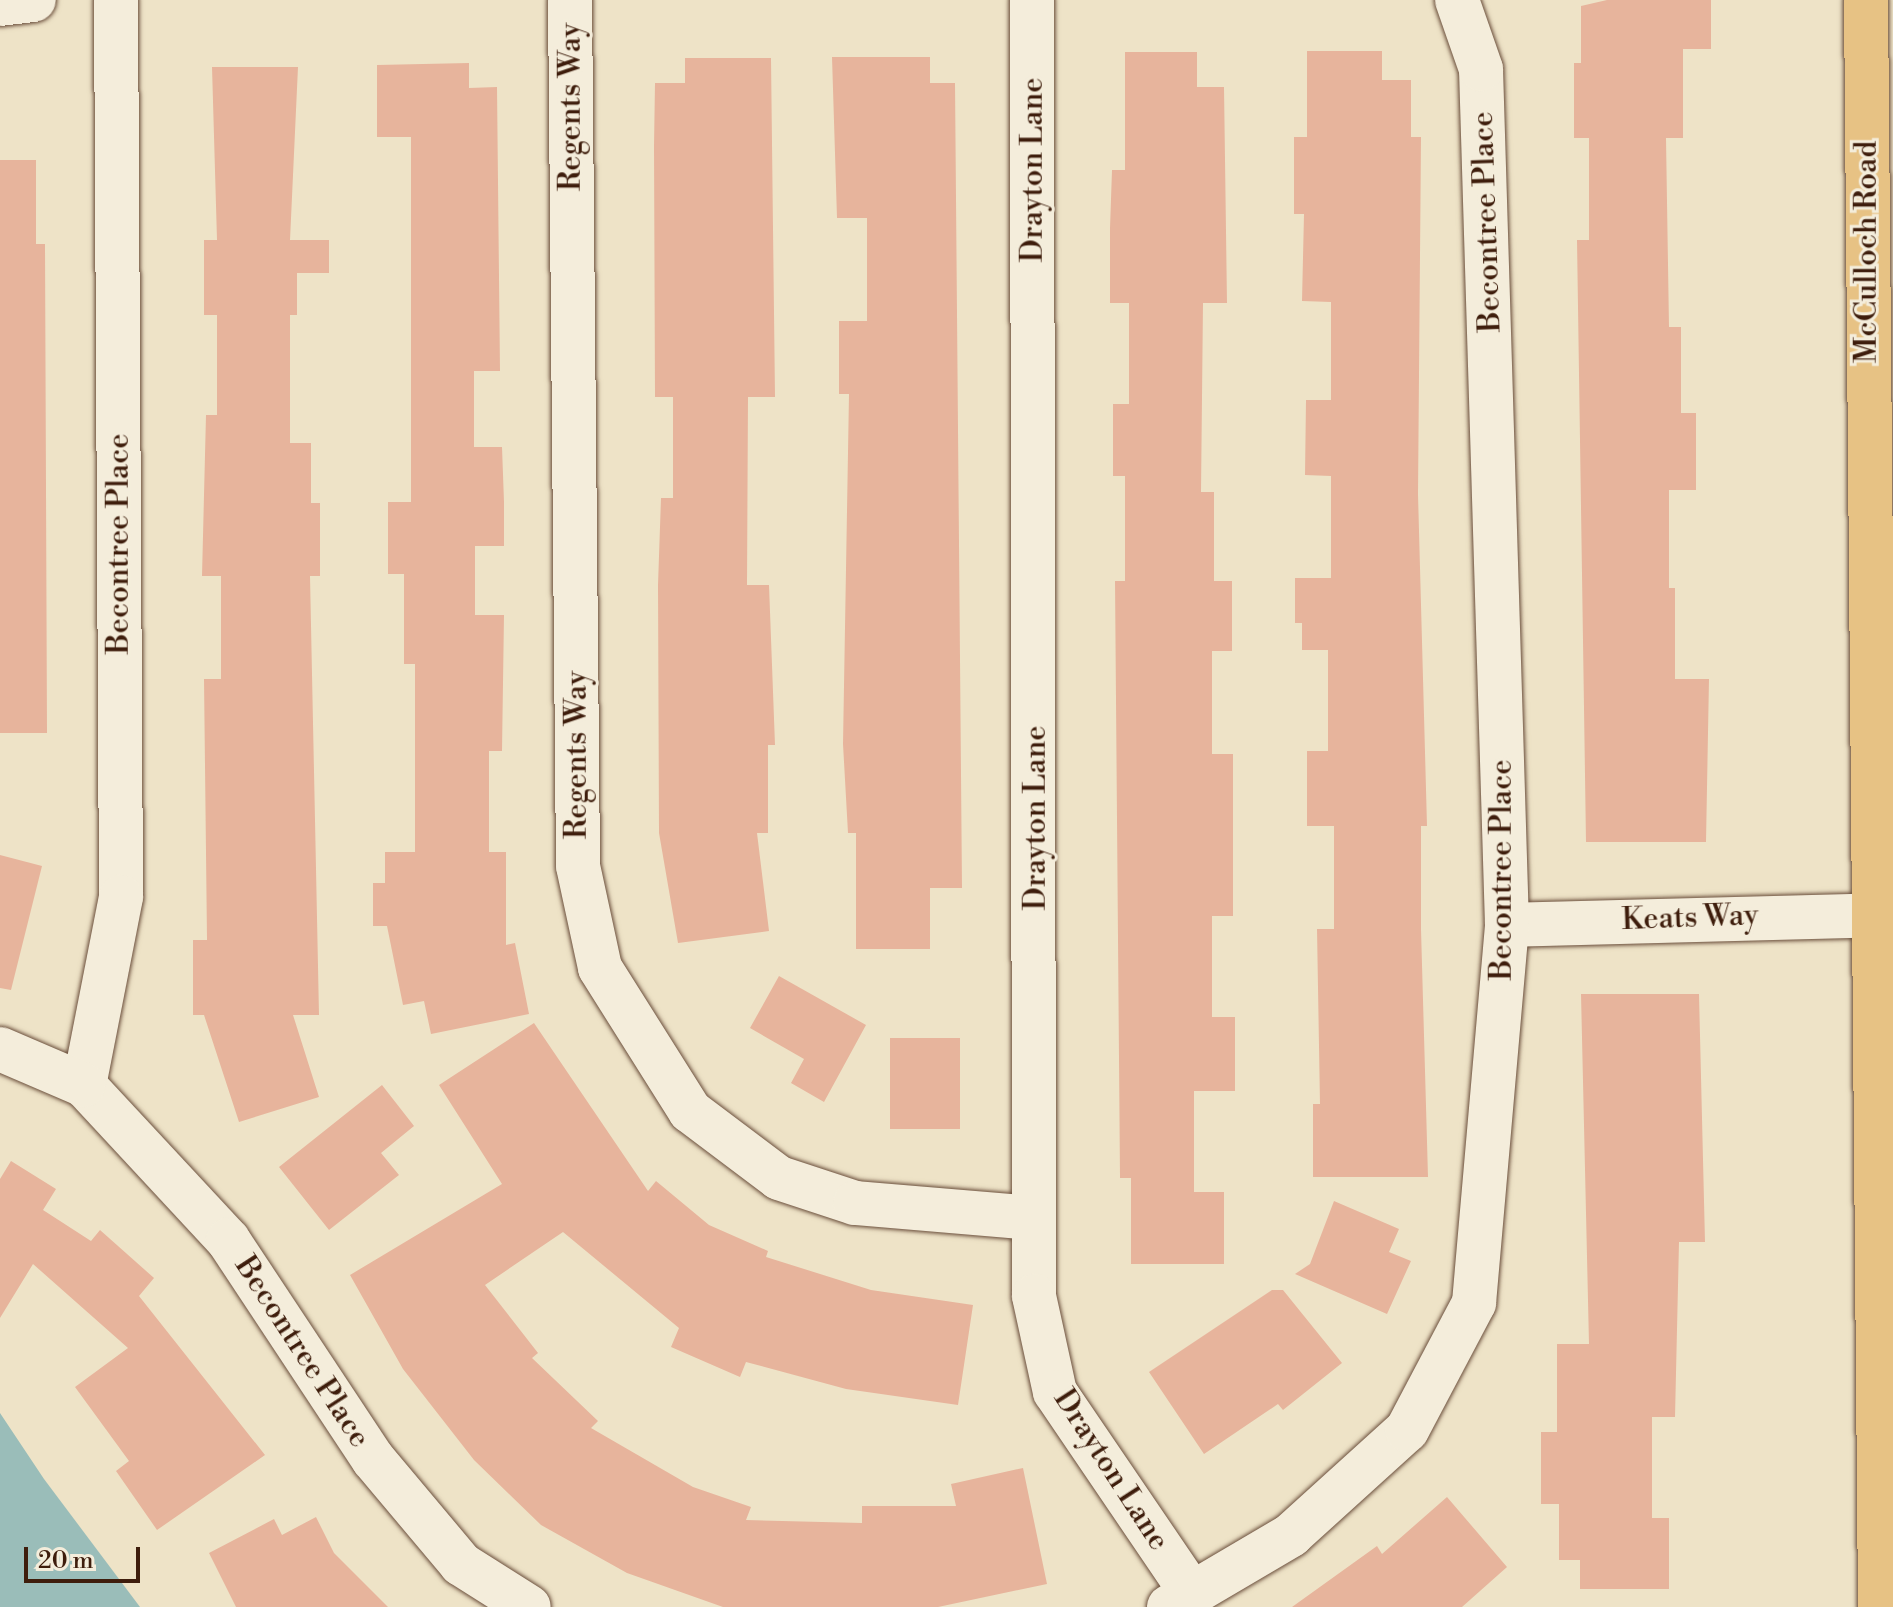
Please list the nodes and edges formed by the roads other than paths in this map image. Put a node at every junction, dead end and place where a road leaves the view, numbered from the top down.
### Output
1 (34, 0) edge
2 (116, 0) edge
3 (570, 0) edge
4 (1032, 0) edge
5 (1457, 0) edge
6 (1866, 0) edge
7 (0, 4) edge
8 (1886, 911) edge
9 (1507, 925) junction
10 (0, 1049) edge
11 (84, 1085) junction
12 (1032, 1218) junction
13 (1180, 1599) edge
14 (529, 1607) edge
15 (1880, 1607) edge

1 - 7 street
2 - 11 street, Becontree Place
3 - 12 street, Regents Way
4 - 12 street, Drayton Lane
5 - 9 street, Becontree Place
6 - 8 main road, McCulloch Road
8 - 9 street, Keats Way
8 - 15 main road, McCulloch Road
9 - 13 street, Becontree Place
10 - 11 street, Becontree Place
11 - 14 street, Becontree Place
12 - 13 street, Drayton Lane

